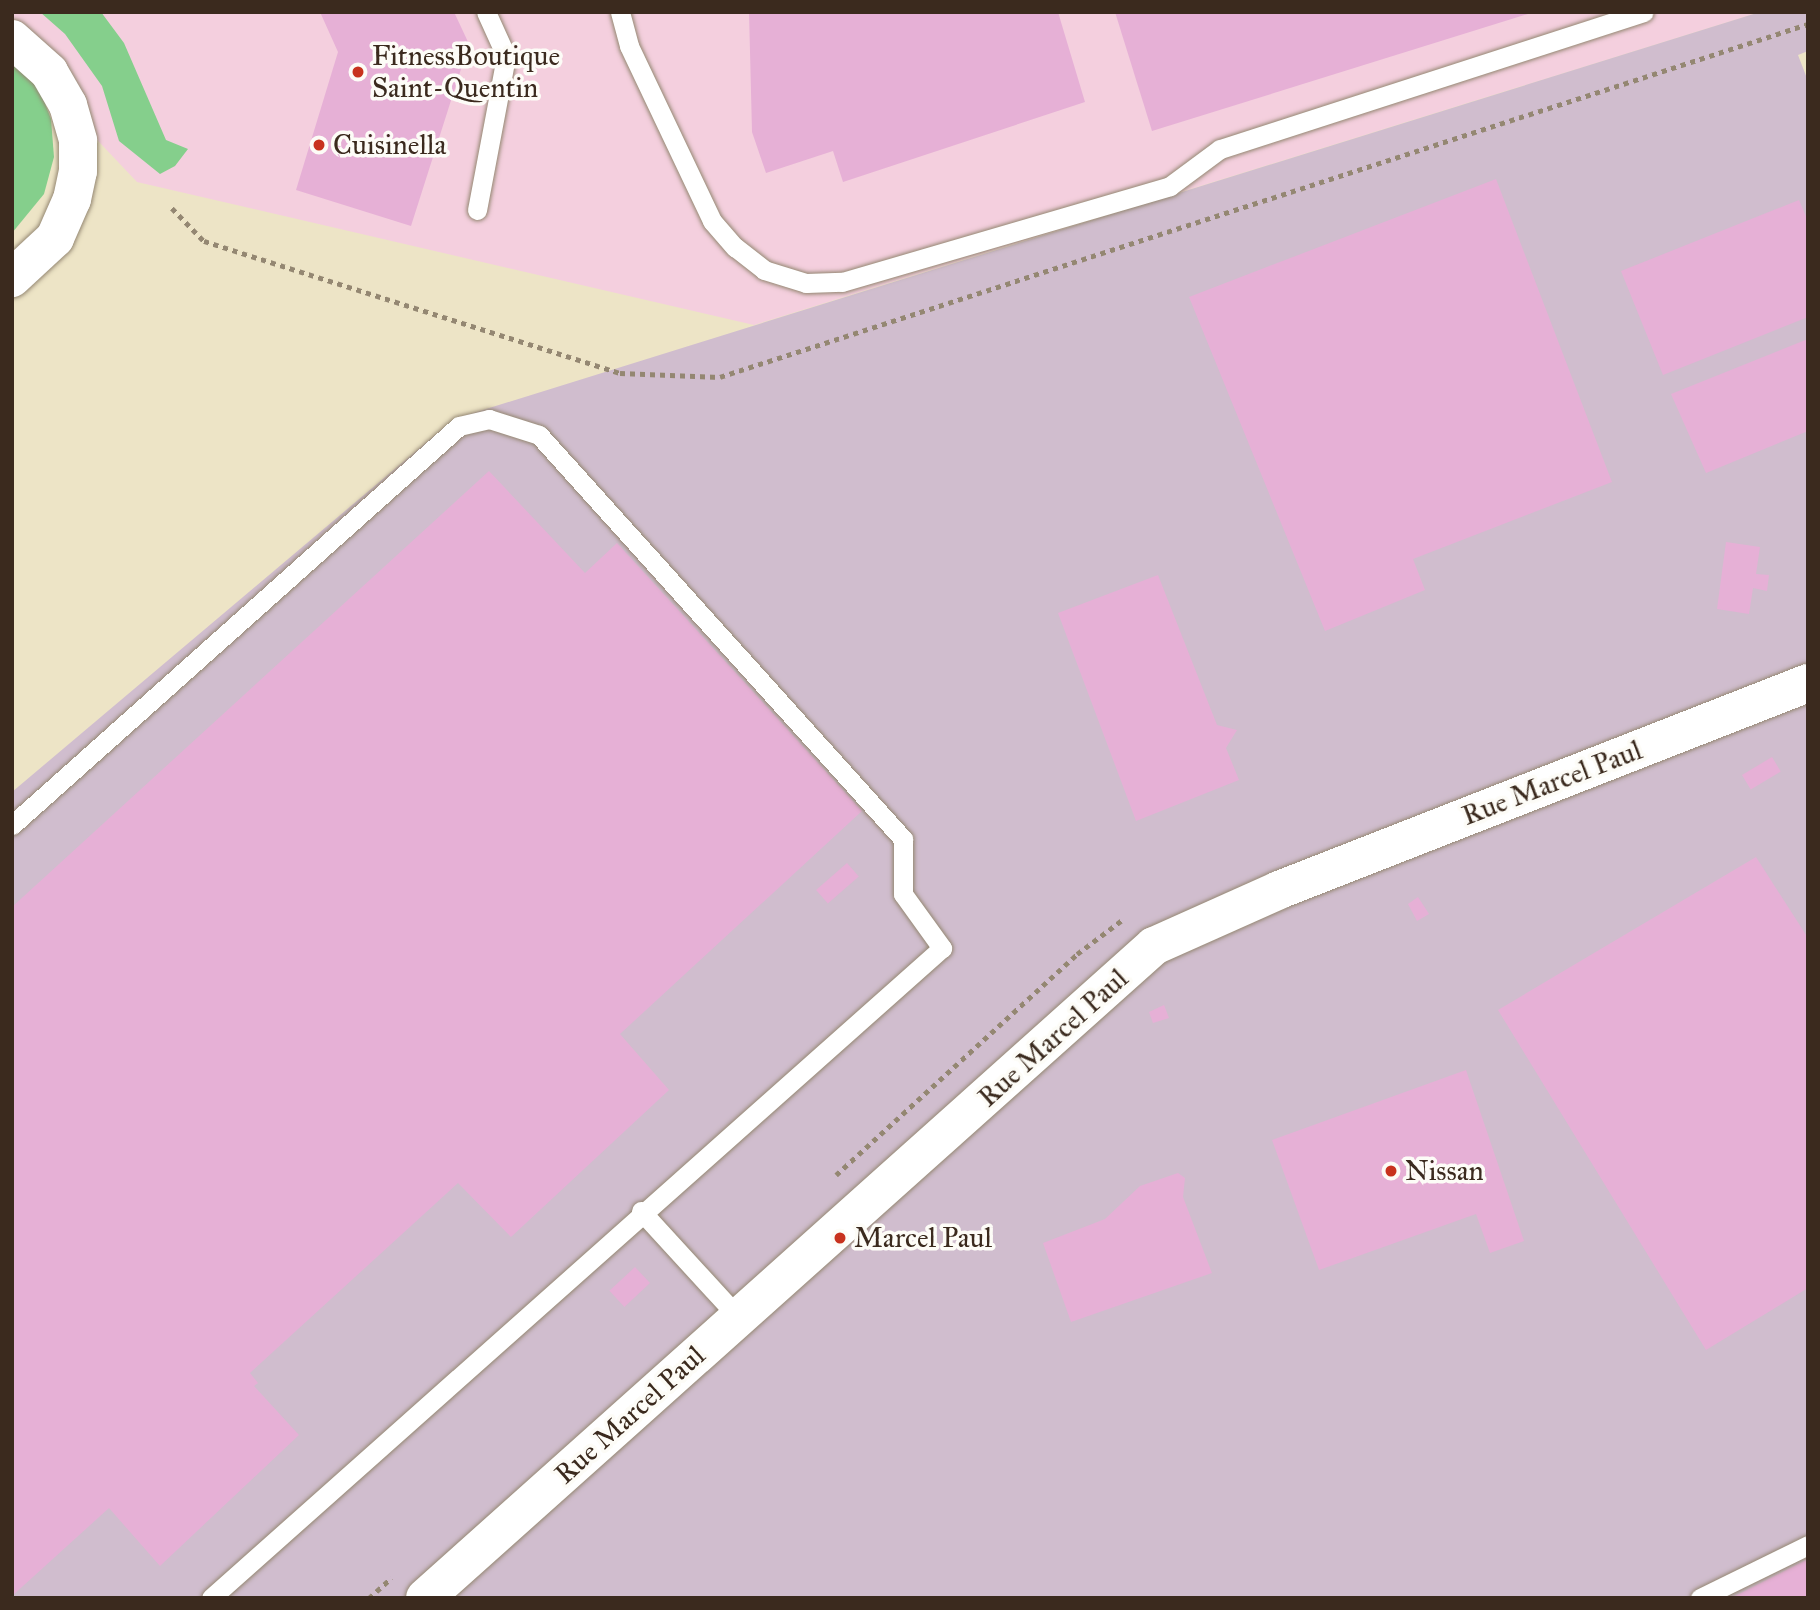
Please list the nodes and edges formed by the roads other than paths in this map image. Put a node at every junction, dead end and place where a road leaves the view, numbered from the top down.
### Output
1 (486, 12) edge
2 (620, 12) edge
3 (1643, 12) edge
4 (16, 34) edge
5 (477, 210) dead end
6 (12, 278) edge
7 (1808, 683) edge
8 (12, 825) edge
9 (641, 1210) junction
10 (739, 1318) junction
11 (1808, 1545) edge
12 (211, 1598) edge
13 (425, 1598) edge
14 (1700, 1598) edge

1 - 5 lane
2 - 3 lane
4 - 6 street
7 - 10 street, Rue Marcel Paul
8 - 9 lane
9 - 10 lane
9 - 12 lane
10 - 13 street, Rue Marcel Paul
11 - 14 lane

